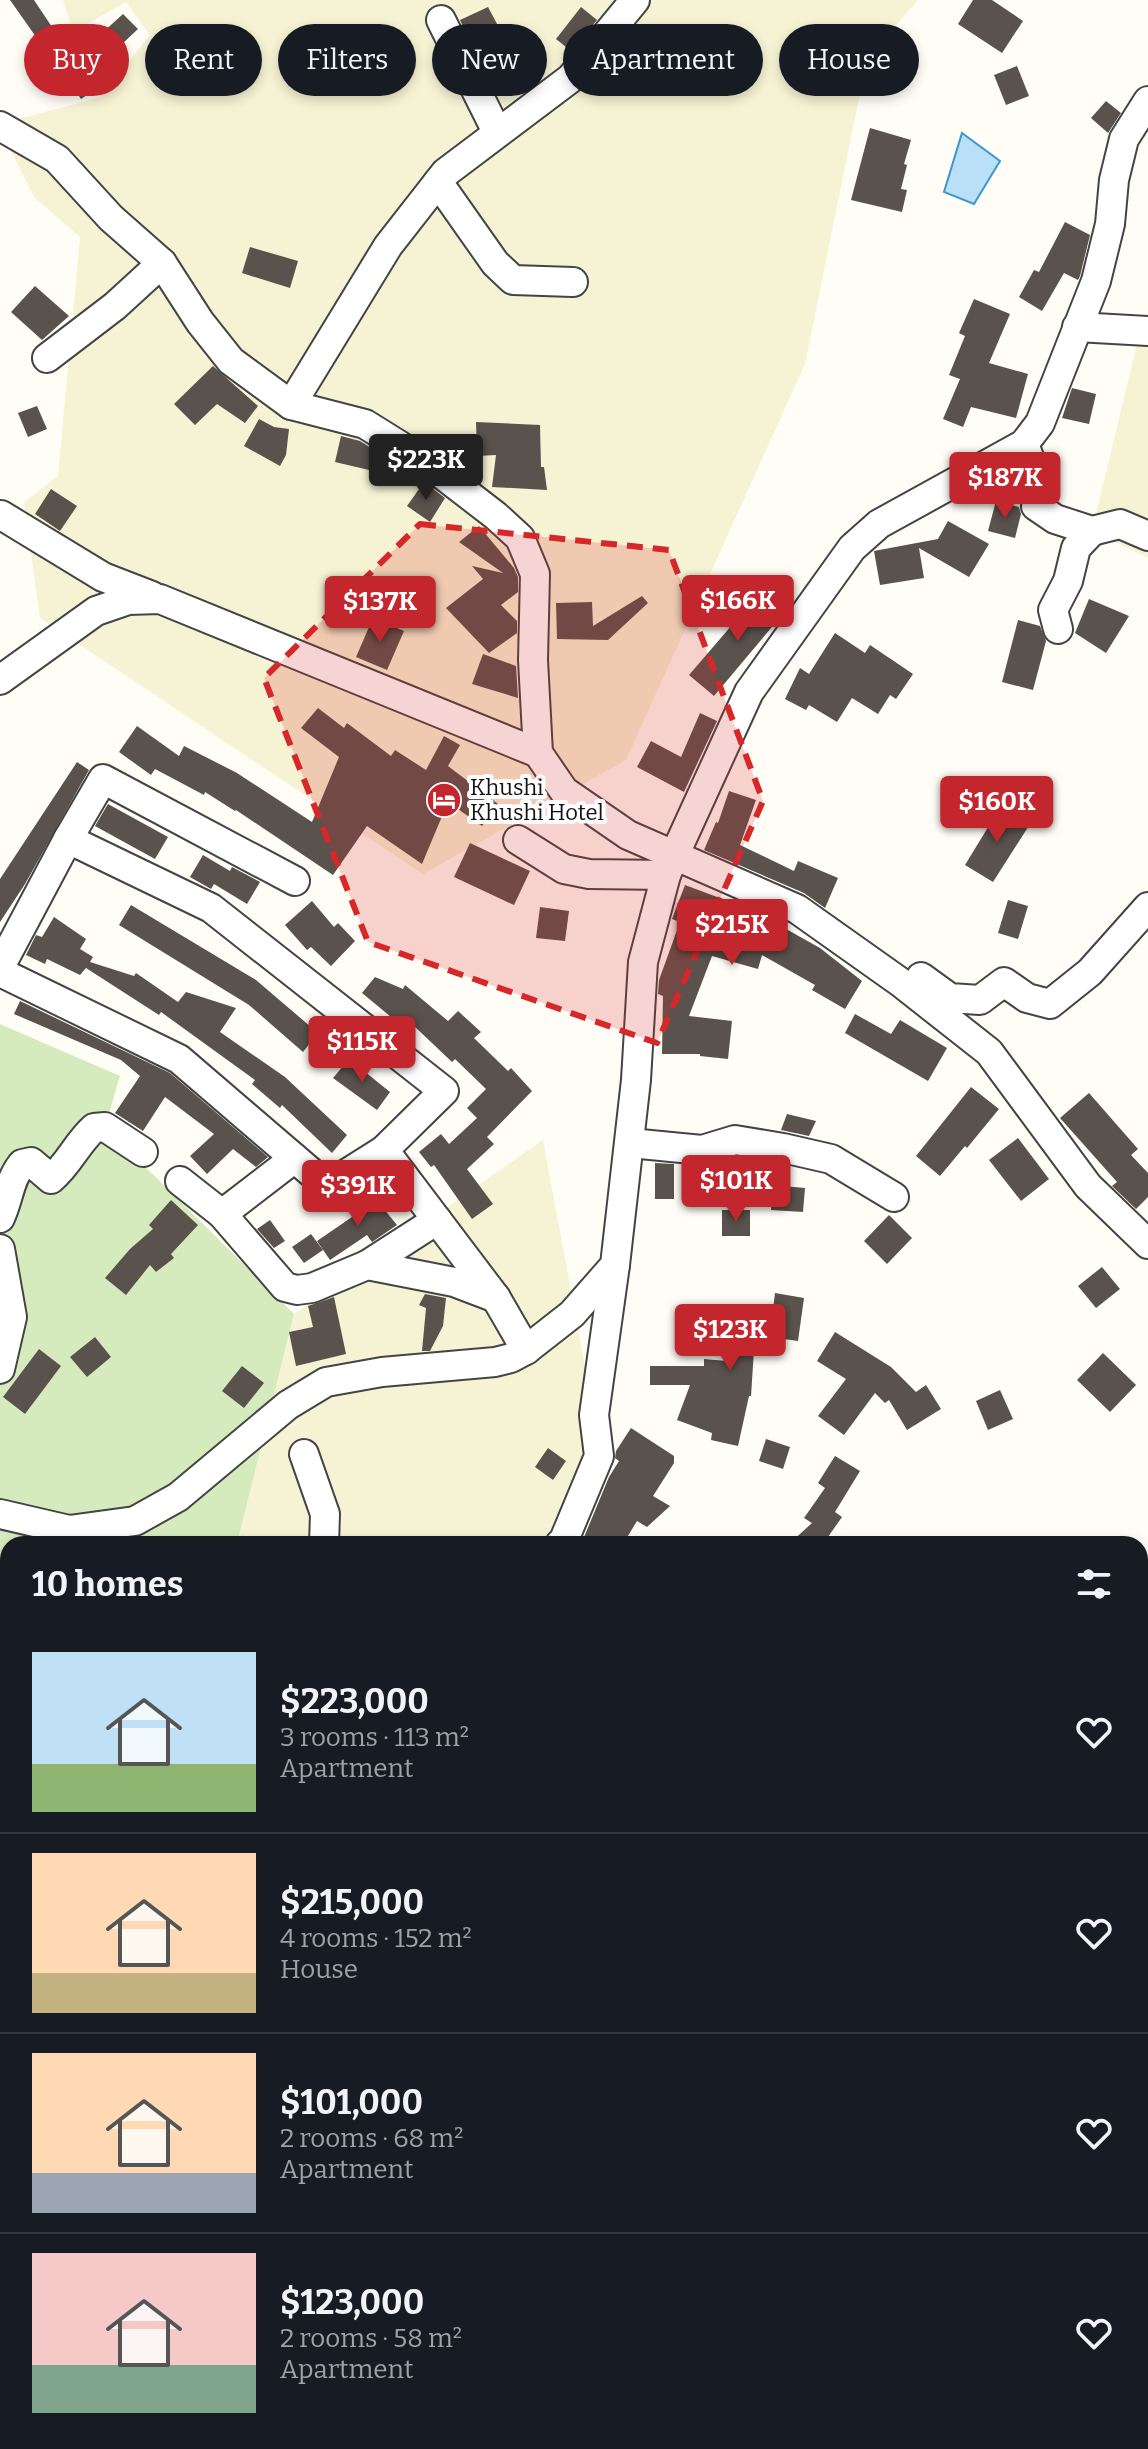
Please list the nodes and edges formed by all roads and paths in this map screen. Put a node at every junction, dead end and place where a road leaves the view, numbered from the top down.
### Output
1 (635, 0) edge
2 (441, 20) dead end
3 (1148, 101) edge
4 (0, 126) edge
5 (497, 132) junction
6 (438, 182) junction
7 (162, 263) junction
8 (573, 282) dead end
9 (1077, 327) junction
10 (1148, 331) edge
11 (47, 358) dead end
12 (291, 405) junction
13 (1024, 444) junction
14 (1, 515) edge
15 (1092, 531) junction
16 (1148, 536) edge
17 (160, 599) junction
18 (1058, 629) dead end
19 (0, 680) edge
20 (538, 753) junction
21 (68, 839) junction
22 (518, 840) dead end
23 (670, 864) junction
24 (295, 881) dead end
25 (1144, 921) edge
26 (836, 936) junction
27 (0, 970) edge
28 (630, 1143) junction
29 (384, 1150) junction
30 (143, 1152) dead end
31 (293, 1157) junction
32 (180, 1181) dead end
33 (894, 1197) dead end
34 (222, 1214) junction
35 (0, 1218) edge
36 (437, 1220) junction
37 (1148, 1244) edge
38 (0, 1249) edge
39 (367, 1265) junction
40 (615, 1265) junction
41 (496, 1298) junction
42 (526, 1350) junction
43 (0, 1369) edge
44 (304, 1454) dead end
45 (0, 1514) edge
46 (69, 1530) junction
47 (81, 1536) edge
48 (324, 1536) edge
49 (566, 1536) edge

1 - 5 street
2 - 5 street
3 - 9 street
4 - 7 street
5 - 6 street
6 - 8 street
6 - 12 street
7 - 11 street
7 - 12 street
9 - 10 street
9 - 13 street
12 - 20 street
13 - 15 street
13 - 23 street
14 - 17 street
15 - 16 street
15 - 18 street
17 - 19 street
17 - 20 street
20 - 23 street
21 - 24 street
21 - 27 street
21 - 29 street
22 - 23 street
23 - 26 street
23 - 28 street
25 - 26 street
26 - 37 street
27 - 31 street
28 - 33 street
28 - 40 street
29 - 31 street
29 - 36 street
30 - 35 street
31 - 34 street
32 - 34 street
34 - 39 street
36 - 39 street
36 - 41 street
38 - 43 street
39 - 41 street
40 - 42 street
40 - 49 street
41 - 42 street
42 - 46 street
44 - 48 street
45 - 46 street
46 - 47 street

